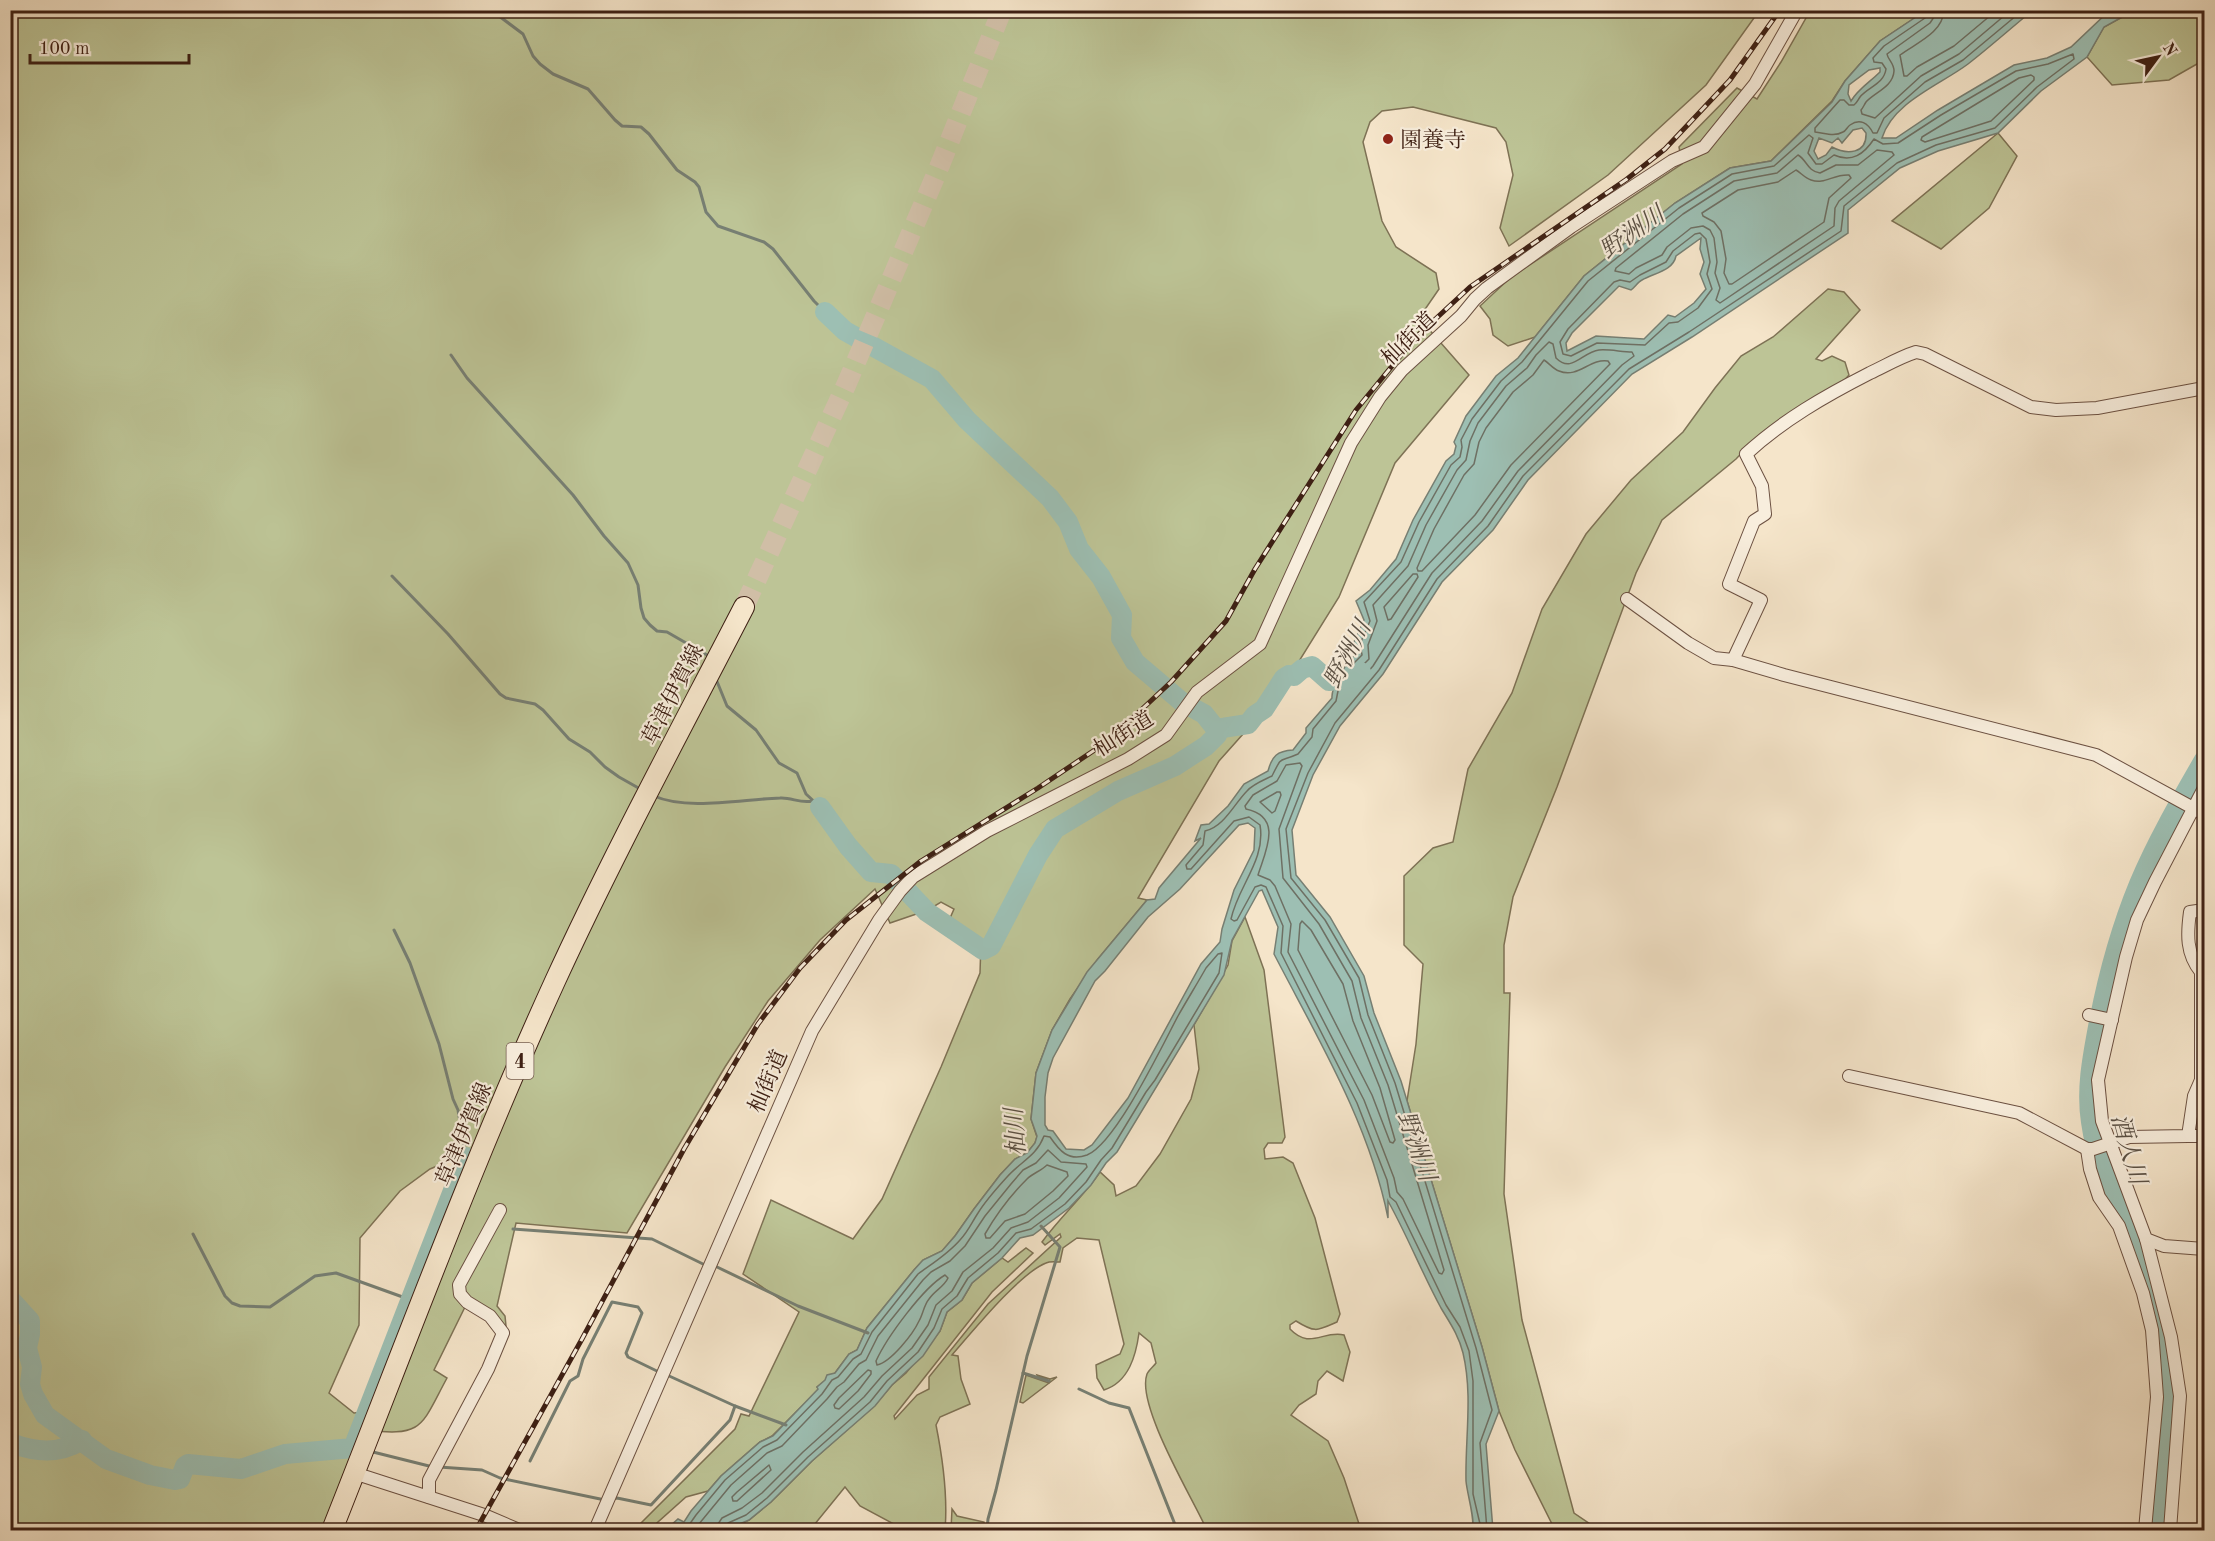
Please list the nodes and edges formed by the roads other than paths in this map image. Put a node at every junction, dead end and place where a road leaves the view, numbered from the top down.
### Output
1 (1797, 10) edge
2 (2205, 388) edge
3 (1627, 599) dead end
4 (744, 607) tunnel mouth
5 (1733, 660) junction
6 (2205, 788) edge
7 (2199, 812) edge
8 (2205, 910) edge
9 (2089, 1015) dead end
10 (2112, 1020) junction
11 (1849, 1076) dead end
12 (2202, 1084) edge
13 (2188, 1136) junction
14 (2205, 1136) edge
15 (2112, 1143) junction
16 (2087, 1149) junction
17 (500, 1210) dead end
18 (2146, 1239) junction
19 (2205, 1249) edge
20 (2180, 1396) junction
21 (2157, 1397) junction
22 (354, 1473) junction
23 (429, 1497) junction
24 (332, 1530) edge
25 (519, 1530) edge
26 (595, 1530) edge
27 (2145, 1530) edge
28 (2170, 1530) edge

1 - 26 street, 杣街道
2 - 5 street
3 - 5 street
4 - 22 main road, 草津伊賀線 / 4
5 - 7 street
6 - 7 street
7 - 10 street
8 - 12 street
9 - 10 street
10 - 15 street
11 - 16 street
12 - 13 street
13 - 14 street
13 - 15 street
15 - 16 street
15 - 18 street
16 - 21 street
17 - 23 street
18 - 19 street
18 - 20 street
20 - 21 street
20 - 28 street
21 - 27 street
22 - 23 street
22 - 24 main road, 草津伊賀線 / 4
23 - 25 street

